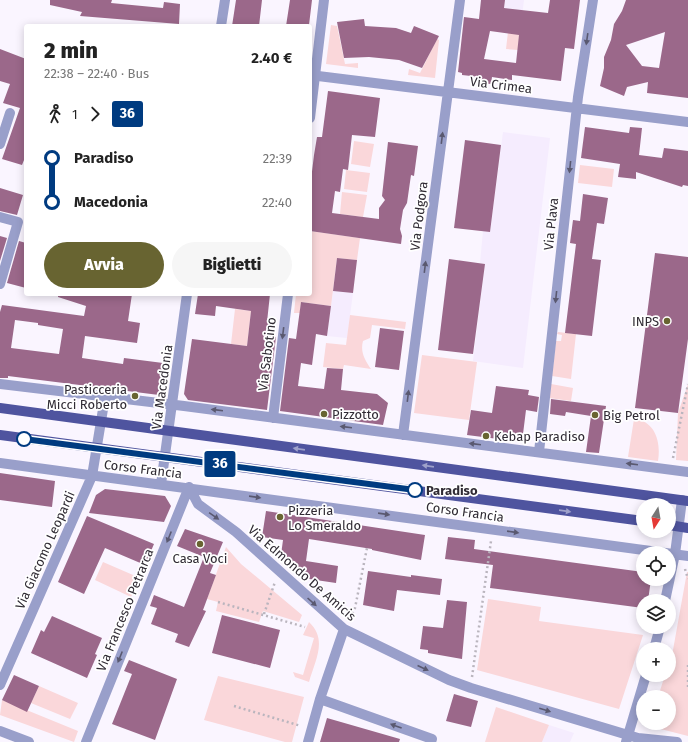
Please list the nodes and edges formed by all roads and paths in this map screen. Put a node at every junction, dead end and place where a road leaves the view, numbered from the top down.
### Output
1 (225, 0) edge
2 (324, 0) edge
3 (460, 0) edge
4 (592, 0) edge
5 (221, 24) edge
6 (313, 75) edge
7 (312, 89) edge
8 (448, 92) junction
9 (577, 108) junction
10 (10, 113) dead end
11 (688, 122) edge
12 (0, 144) edge
13 (0, 217) edge
14 (0, 284) edge
15 (187, 296) edge
16 (288, 296) edge
17 (0, 384) edge
18 (688, 384) edge
19 (687, 396) edge
20 (105, 397) junction
21 (173, 405) junction
22 (0, 408) edge
23 (273, 418) junction
24 (101, 421) junction
25 (169, 431) junction
26 (0, 435) edge
27 (403, 435) junction
28 (97, 448) junction
29 (539, 452) junction
30 (165, 457) junction
31 (0, 464) edge
32 (670, 469) junction
33 (688, 472) edge
34 (92, 476) junction
35 (161, 484) junction
36 (189, 488) junction
37 (685, 500) edge
38 (636, 520) edge
39 (679, 526) edge
40 (492, 529) junction
41 (676, 547) edge
42 (366, 548) dead end
43 (636, 549) edge
44 (676, 554) edge
45 (688, 556) edge
46 (278, 571) junction
47 (218, 602) dead end
48 (264, 614) junction
49 (305, 627) dead end
50 (344, 630) junction
51 (688, 665) edge
52 (645, 682) edge
53 (0, 685) edge
54 (471, 688) junction
55 (688, 688) edge
56 (320, 699) junction
57 (234, 706) dead end
58 (311, 729) junction
59 (0, 731) edge
60 (635, 739) edge
61 (432, 740) edge
62 (29, 742) edge
63 (86, 742) edge
64 (308, 742) edge
65 (677, 742) edge

1 - 5 street
2 - 6 street
3 - 8 street, Via Podgora
4 -> 9 street, Via Plava
6 - 7 street
6 - 8 street, Via Crimea
8 - 9 street, Via Crimea
27 -> 8 street, Via Podgora
9 - 11 street, Via Crimea
9 -> 29 street, Via Plava
10 - 12 street
13 - 14 street
15 - 21 street, Via Macedonia
16 -> 23 street, Via Sabotino
17 - 20 street
18 - 19 path
19 - 32 path
20 - 21 street
20 - 24 street
23 -> 21 street
21 - 25 street, Via Macedonia
22 - 24 main road
27 -> 23 street
24 - 25 main road
24 - 28 street, Via Giacomo Leopardi
25 - 30 street, Via Macedonia
37 -> 25 main road
26 - 28 main road, Corso Francia
29 -> 27 street
28 - 30 main road, Corso Francia
28 - 34 street, Via Giacomo Leopardi
32 -> 29 street
30 - 35 street, Via Macedonia
30 -> 38 main road, Corso Francia
31 - 34 street, Corso Francia
32 - 33 street
34 - 35 street, Corso Francia
34 - 53 street, Via Giacomo Leopardi
35 - 36 street, Corso Francia
36 -> 40 street, Corso Francia
36 -> 46 street, Via Edmondo De Amicis
36 -> 63 street, Via Francesco Petrarca
37 - 39 street
39 - 41 street
40 -> 43 street, Corso Francia
40 - 54 path
42 - 50 path
44 - 45 street, Corso Francia
46 - 48 path
46 -> 50 street, Via Edmondo De Amicis
47 - 48 path
48 - 49 path
50 -> 54 street, Via Edmondo De Amicis
50 - 56 street
51 - 55 path
52 - 60 street
54 -> 60 street, Via Edmondo De Amicis
56 - 58 street
61 -> 56 street
57 - 58 path
58 - 64 street
59 - 62 street
60 - 65 street, Via Edmondo De Amicis

